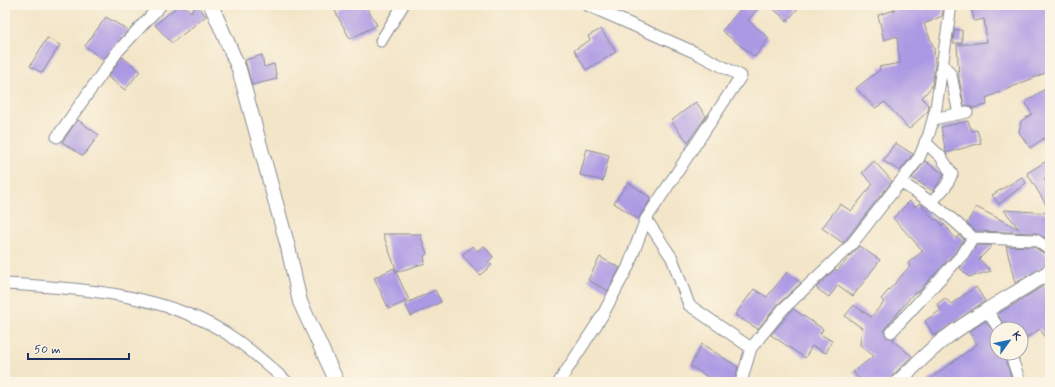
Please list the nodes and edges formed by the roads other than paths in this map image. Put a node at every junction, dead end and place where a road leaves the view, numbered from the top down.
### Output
1 (160, 5) edge
2 (212, 5) edge
3 (403, 5) edge
4 (587, 5) edge
5 (950, 5) edge
6 (381, 41) dead end
7 (943, 64) junction
8 (933, 119) junction
9 (57, 137) dead end
10 (925, 142) junction
11 (900, 182) junction
12 (932, 202) junction
13 (646, 219) junction
14 (972, 238) junction
15 (1050, 250) edge
16 (1050, 271) edge
17 (5, 284) edge
18 (986, 309) junction
19 (994, 321) edge
20 (892, 332) dead end
21 (751, 348) junction
22 (1013, 361) edge
23 (287, 382) edge
24 (337, 382) edge
25 (559, 382) edge
26 (741, 382) edge
27 (898, 382) edge
28 (1020, 382) edge

1 - 9 street
2 - 24 street
3 - 6 street
4 - 13 street
5 - 7 street
7 - 8 street
7 - 8 street
8 - 10 street
10 - 11 street
10 - 12 street
11 - 12 street
11 - 21 street
12 - 14 street
13 - 21 street
13 - 25 street
14 - 15 street
14 - 20 street
16 - 18 street
17 - 23 street
18 - 19 street
18 - 27 street
21 - 26 street
22 - 28 street

